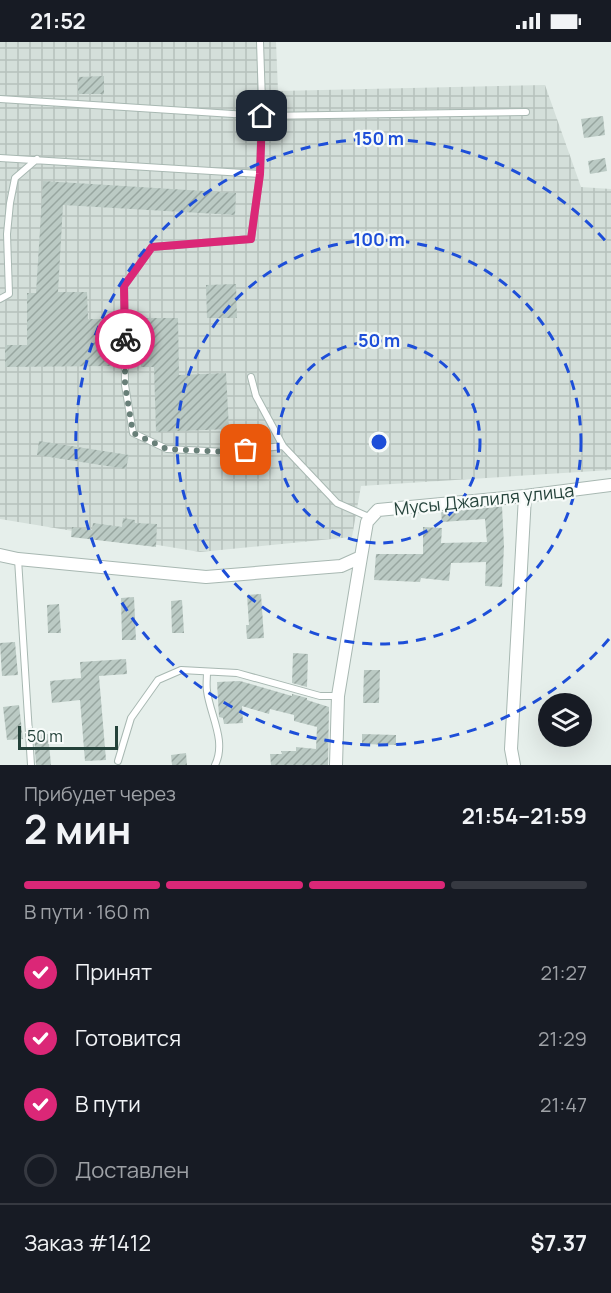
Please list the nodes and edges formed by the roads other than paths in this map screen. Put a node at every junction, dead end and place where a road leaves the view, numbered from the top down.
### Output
1 (260, 42) edge
2 (0, 99) edge
3 (526, 112) dead end
4 (262, 116) junction
5 (0, 158) edge
6 (37, 159) junction
7 (260, 174) junction
8 (0, 299) edge
9 (251, 377) dead end
10 (283, 446) junction
11 (611, 485) edge
12 (525, 496) junction
13 (371, 518) junction
14 (0, 555) edge
15 (361, 557) junction
16 (18, 559) junction
17 (207, 672) junction
18 (338, 696) junction
19 (118, 761) dead end
20 (32, 765) edge
21 (215, 765) edge
22 (336, 765) edge
23 (514, 765) edge

1 - 4 lane
2 - 4 lane
3 - 4 lane
4 - 7 lane
5 - 6 lane
6 - 7 lane
6 - 8 lane
7 - 10 lane
9 - 10 lane
10 - 13 lane
11 - 12 street, Мусы Джалиля улица
12 - 13 street, Мусы Джалиля улица
12 - 23 street
13 - 15 street, Мусы Джалиля улица
14 - 16 street
15 - 16 street
15 - 18 street, Мусы Джалиля улица
16 - 20 lane
17 - 18 lane
17 - 19 lane
17 - 21 lane
18 - 22 street, Мусы Джалиля улица

